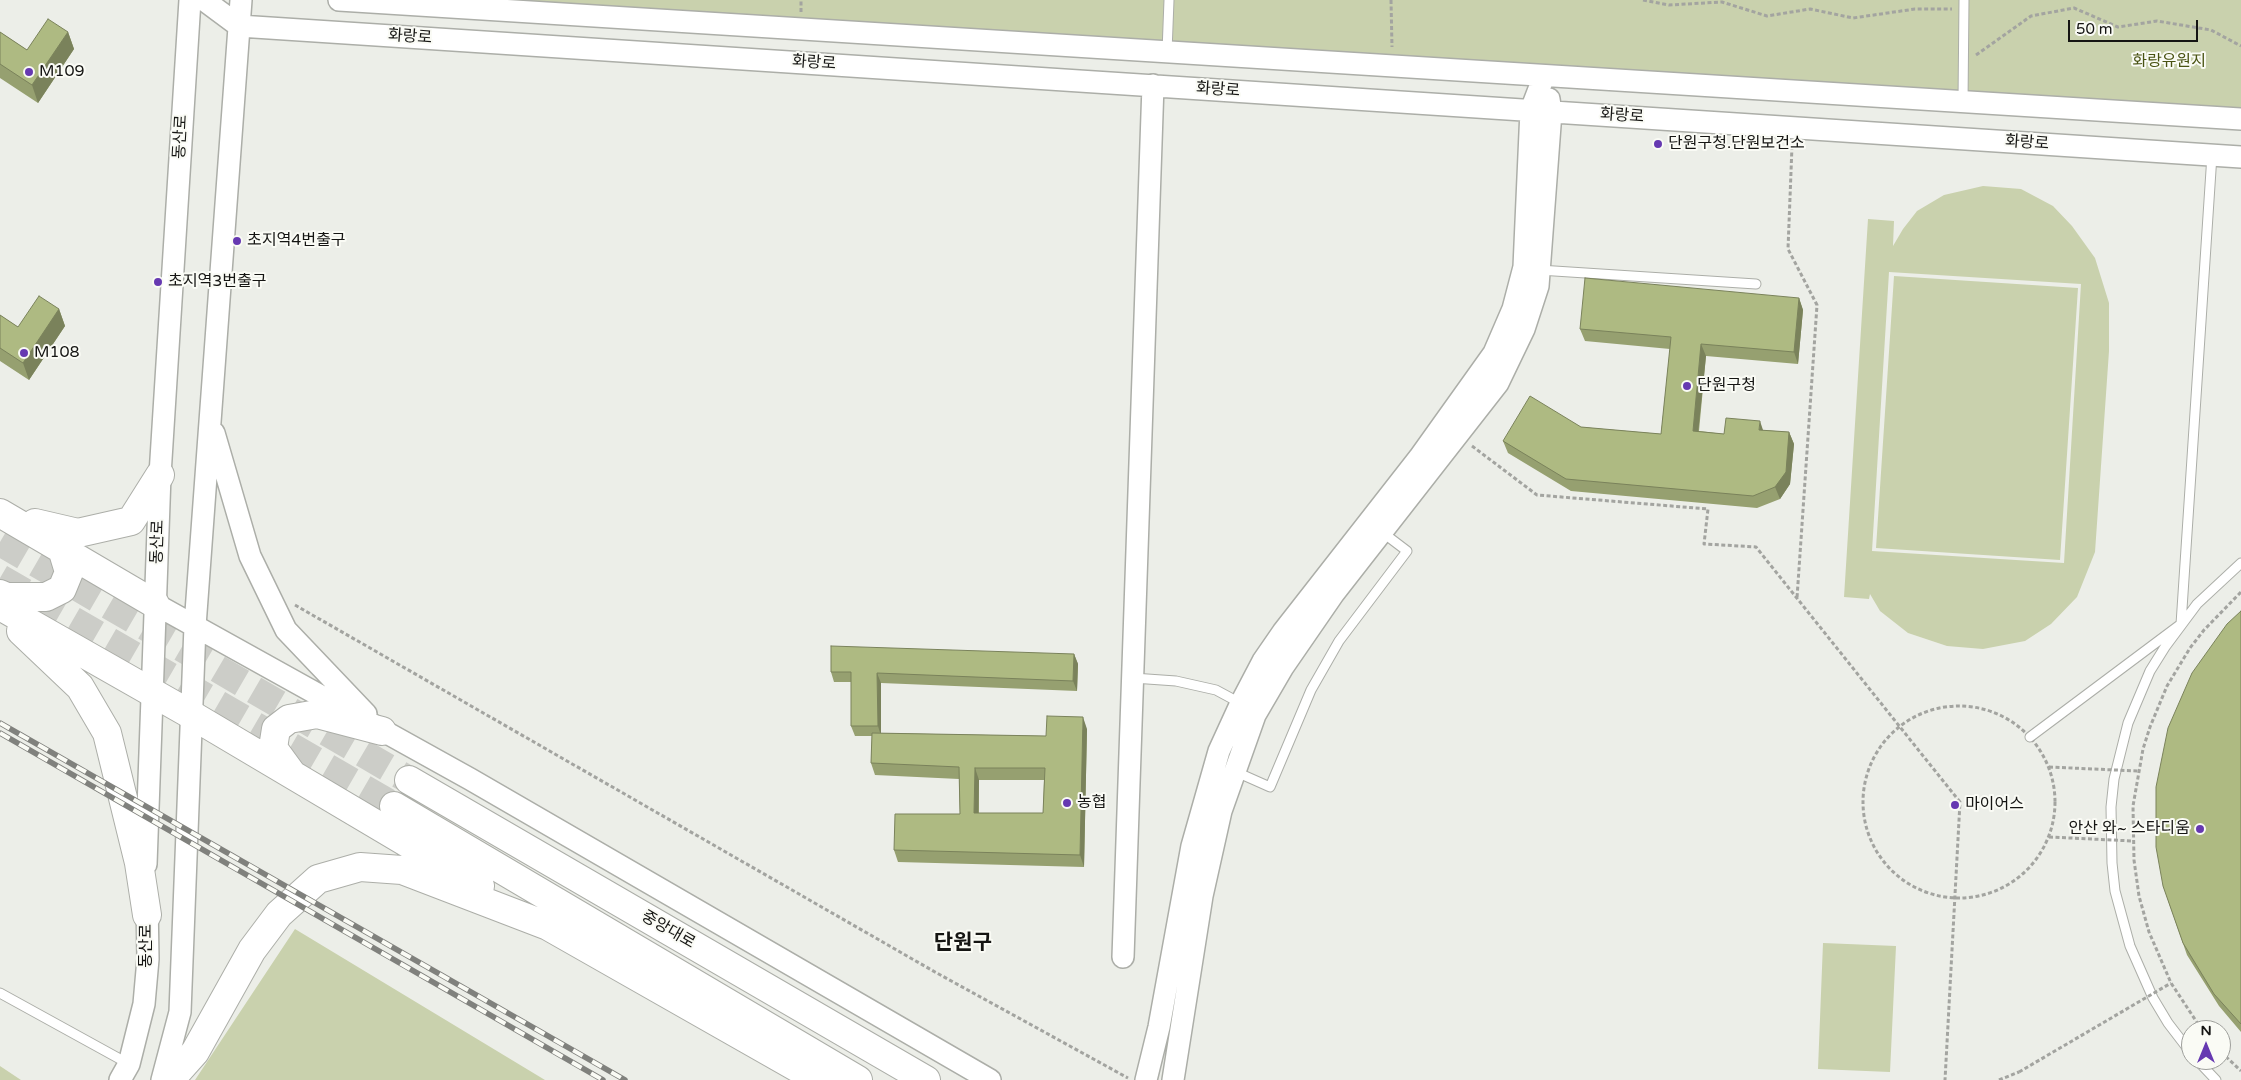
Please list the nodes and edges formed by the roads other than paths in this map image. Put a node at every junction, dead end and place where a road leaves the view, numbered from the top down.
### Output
1 (190, 0) edge
2 (204, 0) edge
3 (240, 0) edge
4 (339, 0) edge
5 (442, 0) edge
6 (1169, 0) edge
7 (1964, 5) edge
8 (483, 9) junction
9 (239, 26) junction
10 (1167, 52) junction
11 (1544, 76) junction
12 (1153, 86) junction
13 (1963, 102) junction
14 (1541, 111) junction
15 (2241, 120) edge
16 (2212, 155) junction
17 (2241, 156) edge
18 (1539, 270) junction
19 (1756, 284) dead end
20 (210, 418) junction
21 (160, 475) junction
22 (5, 515) edge
23 (1382, 532) junction
24 (62, 549) junction
25 (2241, 564) edge
26 (0, 594) edge
27 (155, 604) junction
28 (0, 606) edge
29 (0, 616) edge
30 (2181, 624) junction
31 (195, 626) junction
32 (1133, 678) junction
33 (152, 693) junction
34 (1248, 709) junction
35 (190, 714) junction
36 (382, 731) junction
37 (2030, 737) road end
38 (1234, 771) junction
39 (294, 777) junction
40 (409, 780) tunnel mouth
41 (394, 806) tunnel mouth
42 (147, 915) junction
43 (548, 926) junction
44 (1123, 957) dead end
45 (0, 993) edge
46 (2181, 1040) edge
47 (2206, 1070) edge
48 (125, 1072) edge
49 (162, 1080) edge
50 (170, 1080) edge
51 (819, 1080) edge
52 (858, 1080) edge
53 (926, 1080) edge
54 (990, 1080) edge
55 (1146, 1080) edge
56 (1173, 1080) edge
57 (2216, 1080) edge

1 - 21 street, 동산로
2 - 9 street
3 - 9 street
4 - 8 street, 화랑로
5 - 8 street
6 - 10 lane
7 - 13 lane
8 - 10 street, 화랑로
9 - 12 street, 화랑로
9 - 20 street
10 - 11 street, 화랑로
11 - 13 street, 화랑로
11 - 14 street
12 - 14 street, 화랑로
12 - 32 street
13 - 15 street, 화랑로
14 - 16 street, 화랑로
14 - 18 street
14 - 34 street
16 - 17 street, 화랑로
16 - 30 lane
18 - 19 lane
18 - 23 street
20 - 31 street
20 - 36 street
21 - 22 main road
21 - 27 street, 동산로
22 - 24 main road
23 - 34 street
23 - 38 lane
24 - 26 main road
24 - 27 main road
25 - 30 lane
27 - 31 street
27 - 33 street, 동산로
28 - 33 main road
29 - 42 main road
30 - 37 lane
30 - 46 lane
31 - 35 street
31 - 36 street
32 - 34 lane
32 - 44 street
33 - 35 main road
33 - 42 street, 동산로
34 - 38 street
34 - 55 street
35 - 39 main road
35 - 49 street
36 - 39 main road
36 - 54 street
38 - 56 street
39 - 43 main road
40 - 53 main road, 중앙대로
41 - 52 main road, 중앙대로
42 - 48 street, 동산로
43 - 50 main road
43 - 51 main road
45 - 48 lane
47 - 57 lane

